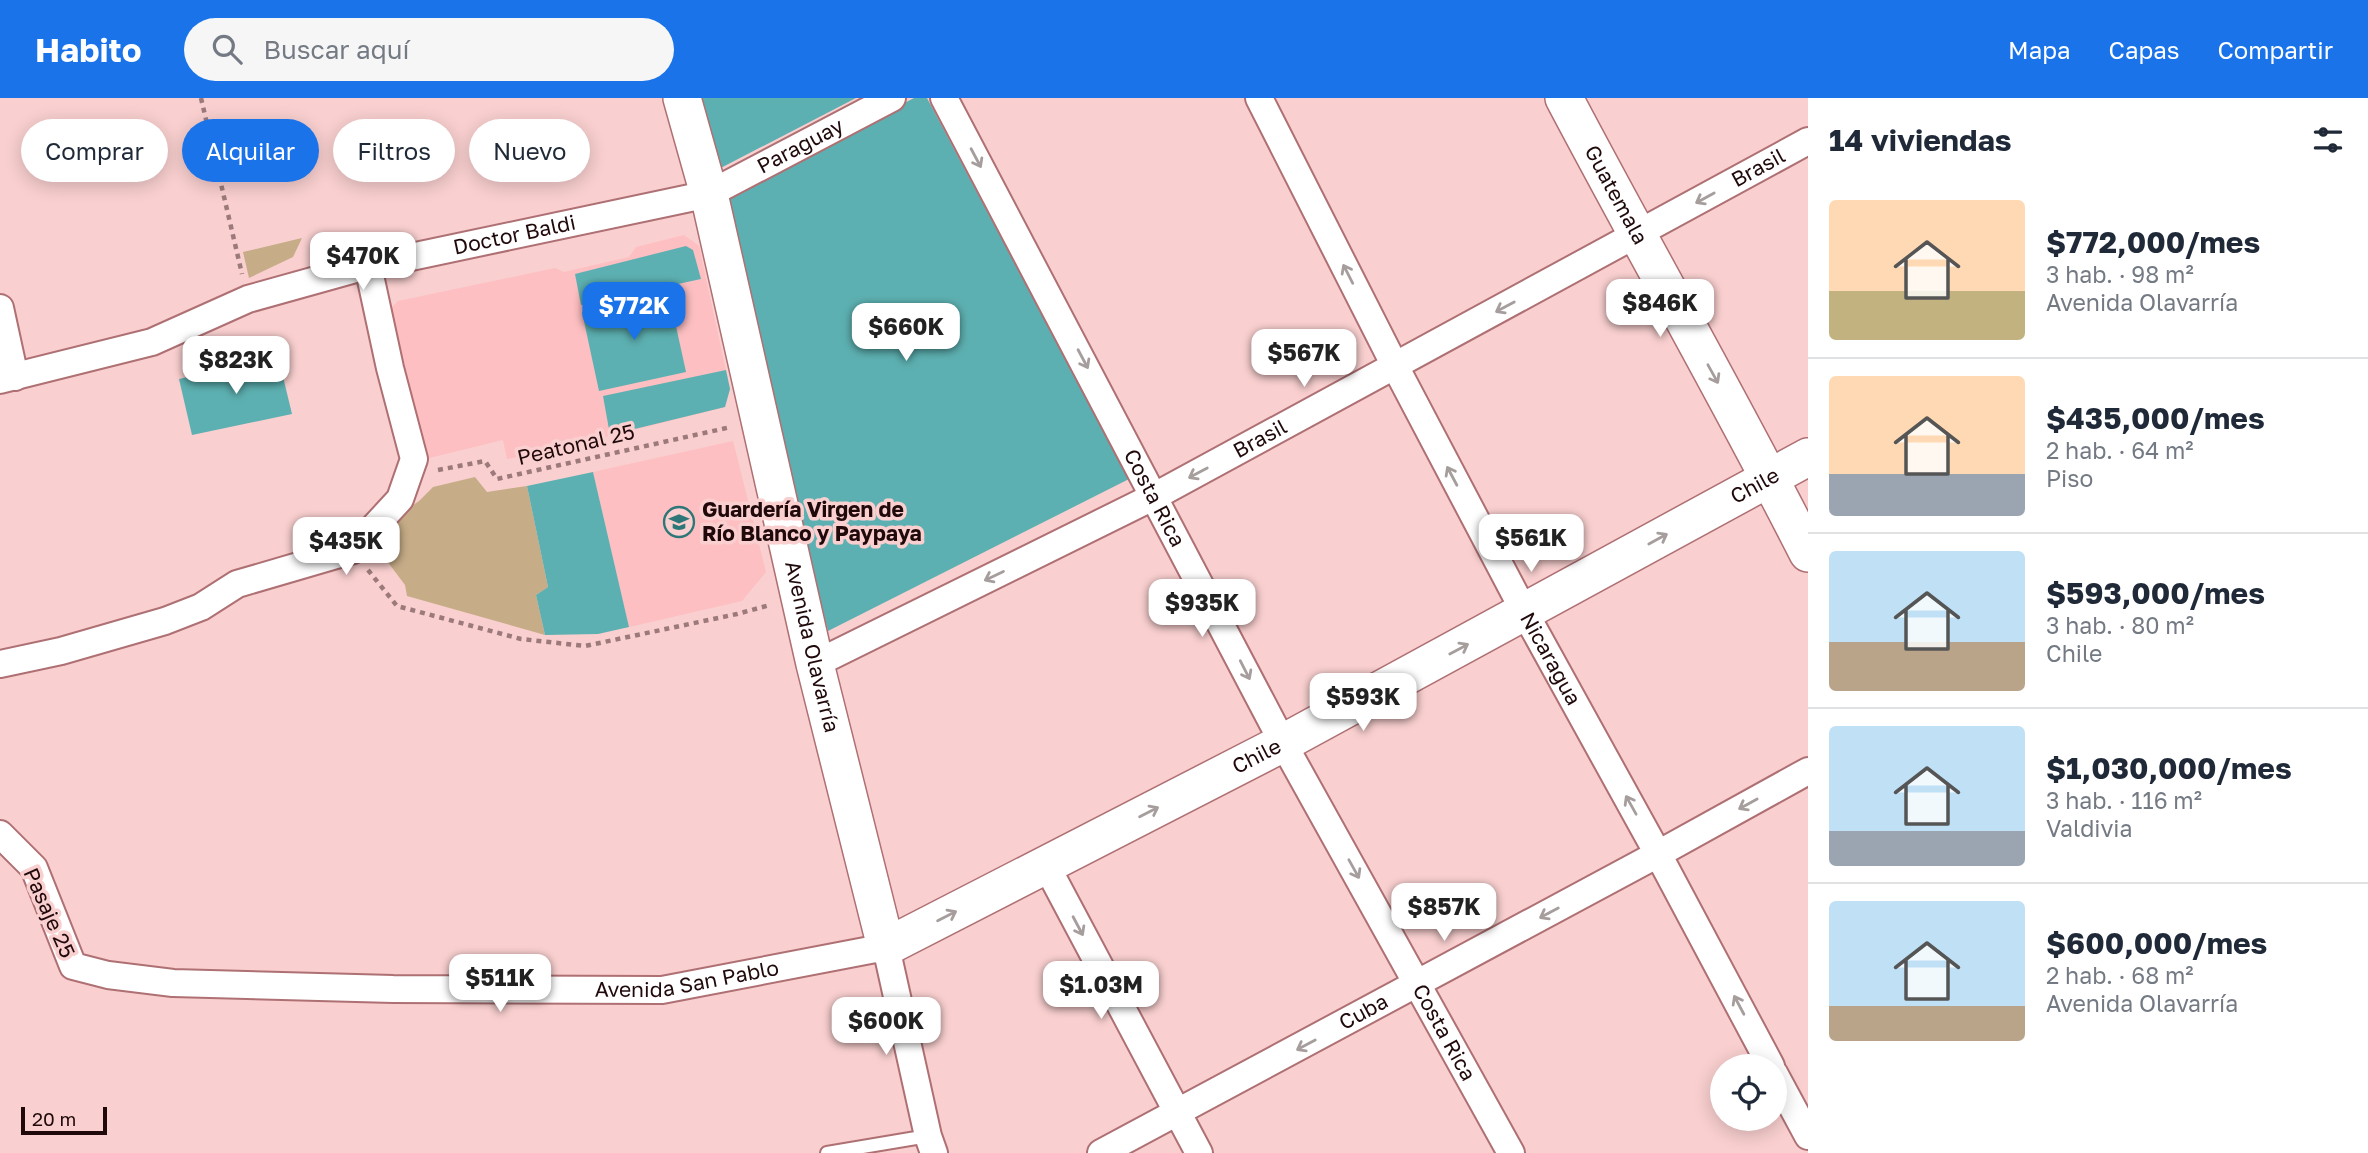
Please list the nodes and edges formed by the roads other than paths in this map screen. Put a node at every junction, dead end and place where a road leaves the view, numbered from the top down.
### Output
1 (682, 98) edge
2 (892, 98) edge
3 (944, 98) edge
4 (1259, 98) edge
5 (1564, 98) edge
6 (1808, 141) edge
7 (709, 194) junction
8 (1637, 236) junction
9 (368, 266) junction
10 (0, 308) edge
11 (1395, 366) junction
12 (8, 379) edge
13 (1808, 457) edge
14 (1770, 477) junction
15 (1155, 496) junction
16 (1808, 553) edge
17 (1525, 613) junction
18 (0, 664) edge
19 (815, 664) junction
20 (1283, 743) junction
21 (1808, 771) edge
22 (0, 834) edge
23 (1658, 854) junction
24 (1046, 865) junction
25 (886, 947) junction
26 (108, 975) joint
27 (1418, 984) junction
28 (1764, 1054) edge
29 (1787, 1097) edge
30 (1177, 1114) junction
31 (1808, 1136) edge
32 (931, 1145) edge
33 (827, 1153) edge
34 (1101, 1153) edge
35 (1199, 1153) edge
36 (1511, 1153) edge

1 - 7 street, Avenida Olavarría
2 - 7 street, Paraguay
3 -> 15 street, Costa Rica
11 -> 4 street, Nicaragua
5 - 8 street, Guatemala
6 -> 8 street, Brasil
7 - 9 street, Doctor Baldi
7 - 19 street, Avenida Olavarría
8 -> 11 street, Brasil
8 -> 14 street, Guatemala
9 - 12 street, Doctor Baldi
9 - 18 street
10 - 12 street
11 -> 15 street, Brasil
17 -> 11 street, Nicaragua
13 - 14 street, Chile
14 - 16 street, Guatemala
17 -> 14 street, Chile
15 -> 19 street, Brasil
15 -> 20 street, Costa Rica
20 -> 17 street, Chile
23 -> 17 street, Nicaragua
19 - 25 street, Avenida Olavarría
24 -> 20 street, Chile
20 -> 27 street, Costa Rica
21 -> 23 street, Cuba
22 - 26 street, Pasaje 25
23 -> 27 street, Cuba
28 -> 23 street, Nicaragua
25 -> 24 street, Chile
24 -> 30 street
25 - 26 street, Avenida San Pablo
25 - 32 street, Avenida Olavarría
27 -> 30 street, Cuba
27 - 36 street, Costa Rica
29 - 31 street
30 - 34 street, Cuba
30 - 35 street
32 - 33 lane

